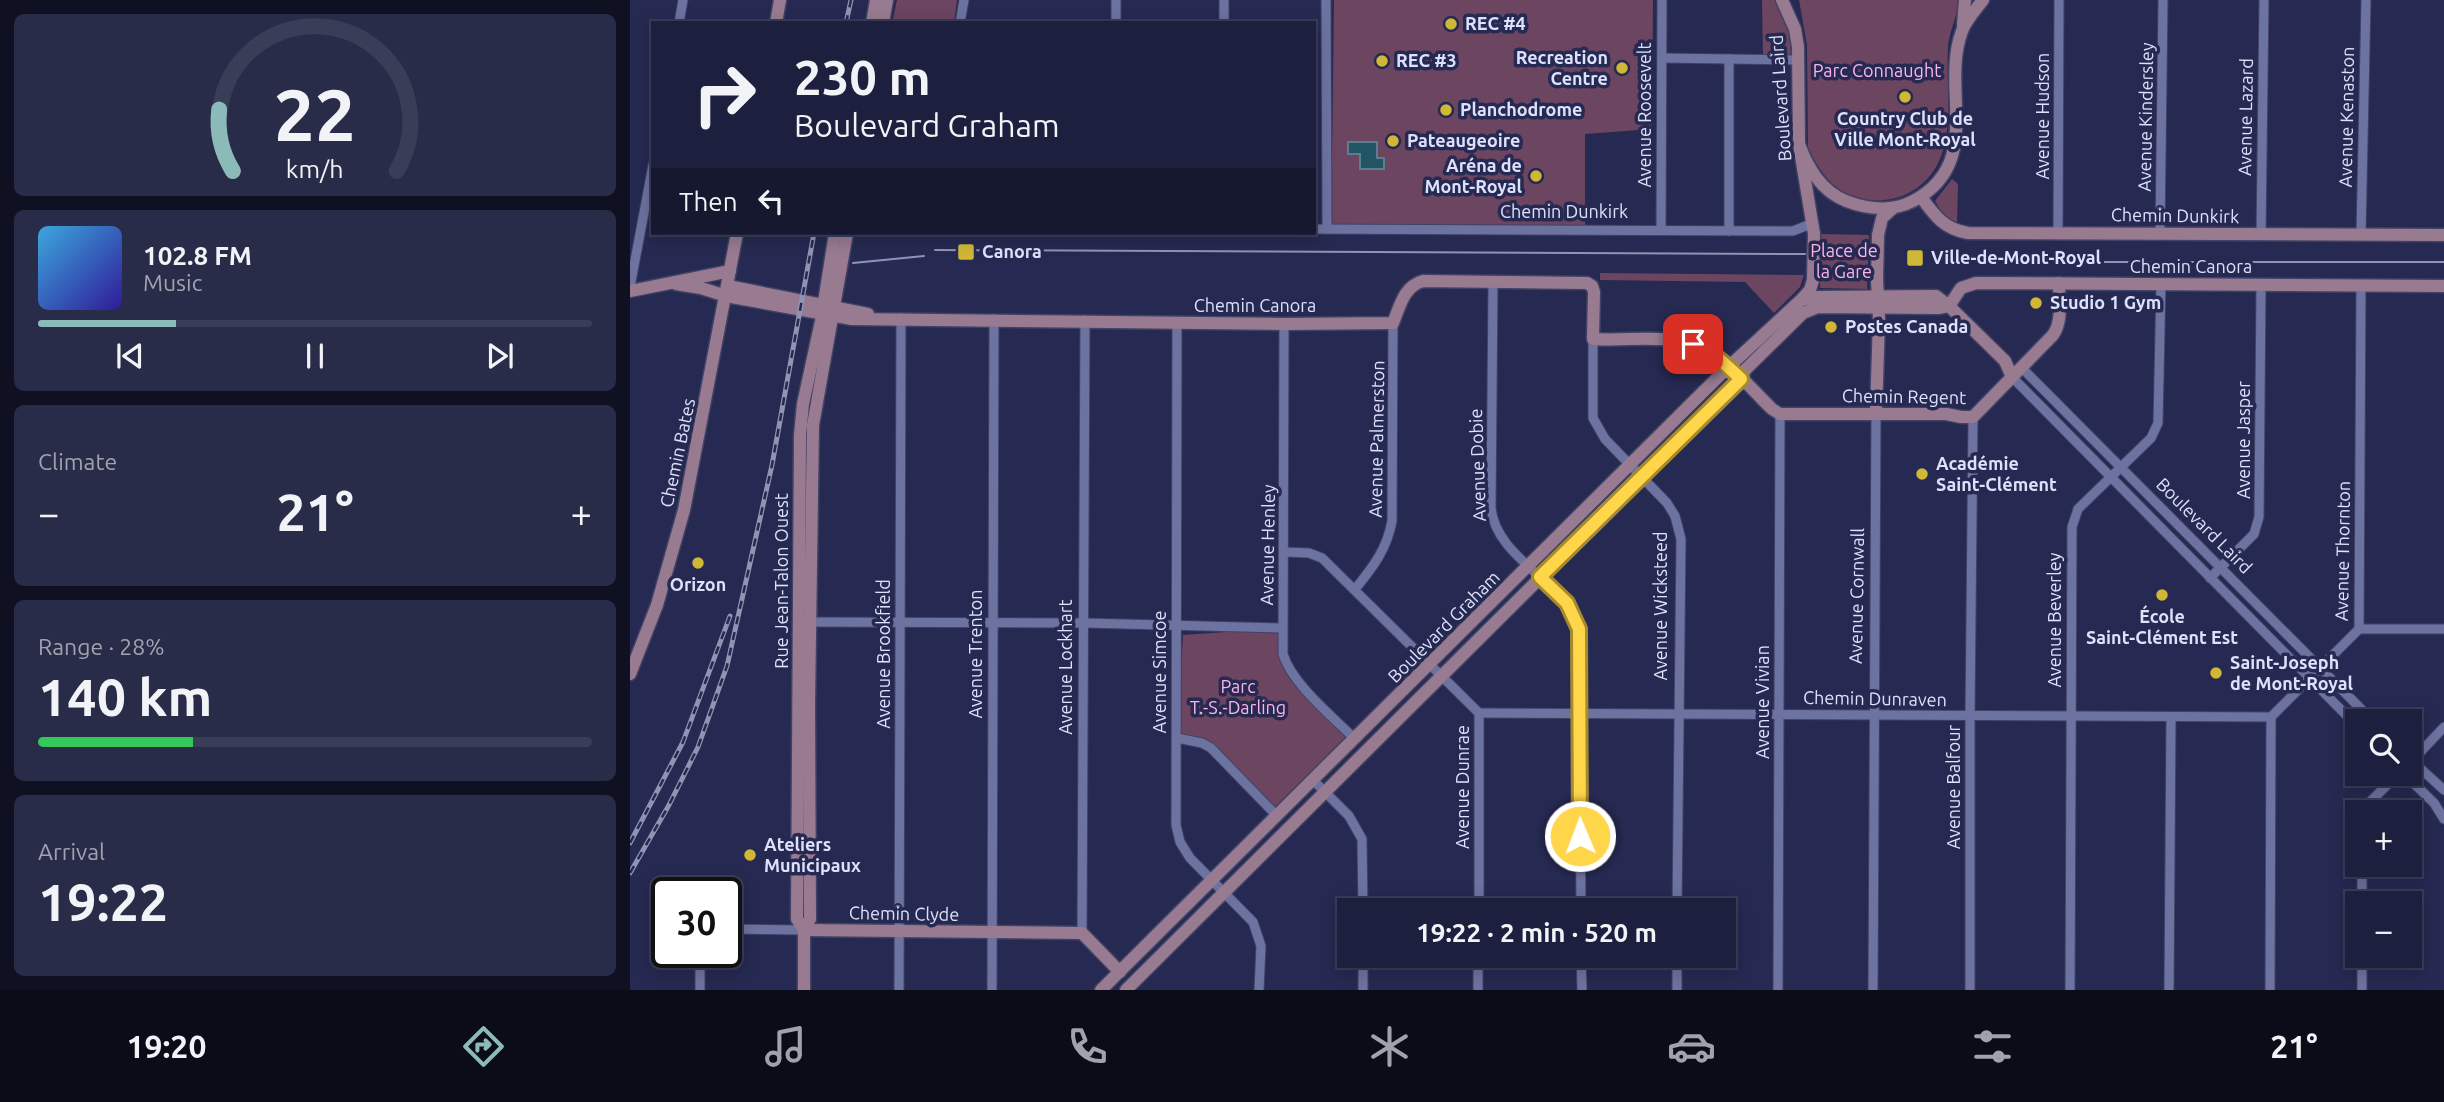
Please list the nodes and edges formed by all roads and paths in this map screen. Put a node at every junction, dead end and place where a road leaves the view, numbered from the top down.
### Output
1 (683, 0) edge
2 (780, 0) edge
3 (876, 0) edge
4 (887, 0) edge
5 (964, 0) edge
6 (1116, 0) edge
7 (1224, 0) edge
8 (1326, 0) edge
9 (1662, 0) edge
10 (1783, 0) edge
11 (1791, 0) edge
12 (1965, 0) edge
13 (1983, 0) edge
14 (2059, 0) edge
15 (2163, 0) edge
16 (2264, 0) edge
17 (2366, 0) edge
18 (679, 21) edge
19 (776, 21) edge
20 (872, 21) edge
21 (883, 21) edge
22 (960, 21) edge
23 (1116, 21) edge
24 (1224, 21) edge
25 (1795, 29) junction
26 (1962, 29) junction
27 (1661, 58) junction
28 (1729, 59) junction
29 (1798, 60) junction
30 (1800, 145) junction
31 (651, 176) edge
32 (1921, 197) junction
33 (1893, 208) junction
34 (1813, 228) junction
35 (1316, 229) edge
36 (1327, 229) junction
37 (1661, 230) junction
38 (1729, 231) junction
39 (2058, 233) junction
40 (2160, 233) junction
41 (2361, 234) junction
42 (737, 235) edge
43 (835, 235) edge
44 (846, 235) edge
45 (2261, 235) junction
46 (2444, 235) edge
47 (730, 271) junction
48 (1813, 280) junction
49 (1493, 282) junction
50 (2059, 283) junction
51 (676, 284) junction
52 (2161, 284) junction
53 (2261, 285) junction
54 (2361, 286) junction
55 (2444, 286) edge
56 (630, 289) edge
57 (727, 291) junction
58 (1801, 300) junction
59 (1817, 302) junction
60 (1877, 302) junction
61 (1949, 306) junction
62 (827, 310) junction
63 (894, 318) junction
64 (993, 319) junction
65 (1085, 320) junction
66 (1177, 323) junction
67 (1393, 323) junction
68 (1283, 324) junction
69 (1593, 339) junction
70 (1729, 368) junction
71 (2016, 372) junction
72 (1741, 379) junction
73 (1876, 413) junction
74 (1780, 414) junction
75 (1973, 417) junction
76 (1631, 466) junction
77 (2120, 467) junction
78 (1640, 476) junction
79 (2111, 476) junction
80 (1285, 552) junction
81 (1530, 566) junction
82 (2221, 568) junction
83 (1540, 577) junction
84 (2210, 578) junction
85 (1356, 589) junction
86 (804, 622) junction
87 (900, 622) junction
88 (992, 622) junction
89 (1084, 623) junction
90 (1177, 624) junction
91 (1282, 628) junction
92 (2359, 629) junction
93 (2444, 629) edge
94 (1431, 663) junction
95 (2320, 668) junction
96 (630, 674) edge
97 (1442, 675) junction
98 (2310, 678) junction
99 (2360, 709) edge
100 (1479, 713) junction
101 (1579, 714) junction
102 (1678, 714) junction
103 (1778, 714) junction
104 (2345, 714) edge
105 (1873, 715) junction
106 (1970, 716) junction
107 (2071, 716) junction
108 (2171, 717) junction
109 (2271, 717) junction
110 (2444, 727) edge
111 (1177, 738) junction
112 (1355, 740) junction
113 (2422, 749) edge
114 (2422, 771) edge
115 (1313, 780) junction
116 (2386, 786) edge
117 (2416, 786) edge
118 (2444, 790) edge
119 (1324, 792) junction
120 (2372, 800) edge
121 (1277, 816) junction
122 (2444, 819) edge
123 (1212, 880) junction
124 (1223, 893) junction
125 (1363, 898) edge
126 (1479, 898) edge
127 (1581, 898) edge
128 (1677, 898) edge
129 (742, 929) edge
130 (804, 930) junction
131 (899, 932) junction
132 (991, 933) junction
133 (1082, 933) junction
134 (701, 968) edge
135 (1363, 968) edge
136 (1478, 968) edge
137 (1581, 968) edge
138 (1677, 968) edge
139 (2362, 968) edge
140 (1120, 971) junction
141 (1132, 988) edge
142 (700, 990) edge
143 (804, 990) edge
144 (899, 990) edge
145 (992, 990) edge
146 (1101, 990) edge
147 (1259, 990) edge
148 (1363, 990) edge
149 (1478, 990) edge
150 (1581, 990) edge
151 (1676, 990) edge
152 (1778, 990) edge
153 (1873, 990) edge
154 (1970, 990) edge
155 (2070, 990) edge
156 (2169, 990) edge
157 (2270, 990) edge
158 (2362, 990) edge

1 - 18 street
2 - 19 street
3 - 20 street
4 - 21 street
5 - 22 street
6 - 23 street
7 - 24 street
8 - 36 street
9 - 27 street, Avenue Roosevelt
10 - 25 street, Boulevard Laird
11 - 25 street
12 - 26 street
13 - 26 street
14 - 39 street, Avenue Hudson
15 - 40 street, Avenue Kindersley
16 - 45 street, Avenue Lazard
17 - 41 street, Avenue Kenaston
25 - 29 street, Boulevard Laird
26 - 32 street
27 - 28 street
27 - 37 street, Avenue Roosevelt
28 - 29 street
28 - 38 street
29 - 30 street, Boulevard Laird
30 - 33 street
30 - 34 street, Boulevard Laird
31 - 56 street
32 - 33 street
32 - 39 street, Chemin Dunkirk
33 - 60 street, Avenue Cornwall, bridge
34 - 38 street, Chemin Dunkirk
34 - 48 street, Boulevard Laird, bridge
35 - 36 street, Chemin Dunkirk
36 - 37 street, Chemin Dunkirk
37 - 38 street, Chemin Dunkirk
39 - 40 street, Chemin Dunkirk
40 - 45 street, Chemin Dunkirk
41 - 45 street, Chemin Dunkirk
41 - 46 street, Chemin Dunkirk
42 - 47 street, Chemin Bates
43 - 62 street, Rue Jean-Talon Ouest
44 - 62 street, Rue Jean-Talon Ouest
47 - 51 street
47 - 57 street, Chemin Bates
48 - 58 street, Boulevard Laird
48 - 59 street, Boulevard Laird
49 - 67 street
49 - 69 street, Avenue Wicksteed
49 - 81 street, Avenue Dobie
50 - 52 street, Chemin Canora
50 - 61 street, Chemin Canora
50 - 71 street, Chemin Regent
51 - 56 street
51 - 57 street, Chemin Canora
52 - 53 street, Chemin Canora
52 - 77 street, Avenue Beverley
53 - 54 street, Chemin Canora
53 - 82 street, Avenue Jasper
54 - 55 street, Chemin Canora
54 - 92 street, Avenue Thornton
57 - 62 street, Chemin Canora
57 - 96 street, Chemin Bates
58 - 59 street
58 - 70 street, Boulevard Graham
59 - 60 street
59 - 72 street, Boulevard Graham
60 - 61 street
60 - 73 street, Avenue Cornwall
61 - 71 street, Boulevard Laird
62 - 63 street, Chemin Canora
62 - 86 street, Rue Jean-Talon Ouest
63 - 64 street, Chemin Canora
63 - 87 street, Avenue Brookfield
64 - 65 street, Chemin Canora
64 - 88 street, Avenue Trenton
65 - 66 street, Chemin Canora
65 - 89 street, Avenue Lockhart
66 - 68 street, Chemin Canora
66 - 90 street, Avenue Simcoe
67 - 68 street, Chemin Canora
67 - 85 street, Avenue Palmerston
68 - 80 street, Avenue Henley
69 - 70 street
69 - 76 street, Avenue Wicksteed
70 - 72 street
70 - 76 street, Boulevard Graham
71 - 75 street, Chemin Regent
71 - 77 street, Boulevard Laird
71 - 79 street, Boulevard Laird
72 - 74 street
72 - 78 street, Boulevard Graham
73 - 74 street, Chemin Regent
73 - 75 street, Chemin Regent
73 - 105 street, Avenue Cornwall
74 - 103 street, Avenue Vivian
75 - 106 street, Avenue Balfour
76 - 78 street, Avenue Wicksteed
76 - 81 street, Boulevard Graham
77 - 79 street, Avenue Beverley
77 - 82 street, Boulevard Laird
78 - 83 street, Boulevard Graham
78 - 102 street, Avenue Wicksteed
79 - 84 street, Boulevard Laird
79 - 107 street, Avenue Beverley
80 - 85 street, Avenue Dunrae
80 - 91 street, Avenue Henley
81 - 83 street, Avenue Dobie
81 - 94 street, Boulevard Graham
82 - 84 street, Avenue Jasper
82 - 95 street, Boulevard Laird
83 - 97 street, Boulevard Graham
83 - 101 street, Avenue Dobie
84 - 98 street, Boulevard Laird
85 - 94 street, Avenue Dunrae
86 - 87 street
86 - 130 street, Rue Jean-Talon Ouest
87 - 88 street
87 - 131 street, Avenue Brookfield
88 - 89 street
88 - 132 street, Avenue Trenton
89 - 90 street
89 - 133 street, Avenue Lockhart
90 - 91 street
90 - 111 street, Avenue Simcoe
91 - 112 street, Avenue Henley
92 - 93 street
92 - 95 street, Avenue Thornton
94 - 97 street, Avenue Dunrae
94 - 112 street, Boulevard Graham
95 - 98 street, Avenue Thornton
95 - 99 street, Boulevard Laird
97 - 100 street, Avenue Dunrae
97 - 119 street, Boulevard Graham
98 - 104 street, Boulevard Laird
98 - 109 street, Avenue Thornton
100 - 101 street, Chemin Dunraven
100 - 126 street, Avenue Dunrae
101 - 102 street, Chemin Dunraven
101 - 127 street, Avenue Dobie
102 - 103 street, Chemin Dunraven
102 - 128 street, Avenue Wicksteed
103 - 105 street, Chemin Dunraven
103 - 152 street, Avenue Vivian
105 - 106 street, Chemin Dunraven
105 - 153 street, Avenue Cornwall
106 - 107 street, Chemin Dunraven
106 - 154 street, Avenue Balfour
107 - 108 street, Chemin Dunraven
107 - 155 street, Avenue Beverley
108 - 109 street, Chemin Dunraven
108 - 156 street
109 - 157 street
110 - 113 street
111 - 121 street
111 - 123 street, Avenue Simcoe
112 - 115 street, Boulevard Graham
114 - 118 street
115 - 119 street
115 - 121 street, Boulevard Graham
116 - 120 street
117 - 122 street
119 - 124 street, Boulevard Graham
119 - 125 street
121 - 123 street, Boulevard Graham
123 - 124 street, Avenue Simcoe
123 - 140 street, Boulevard Graham
124 - 141 street, Boulevard Graham
124 - 147 street, Avenue Simcoe
129 - 130 street, Chemin Clyde
130 - 131 street, Chemin Clyde
130 - 143 street, Rue Jean-Talon Ouest
131 - 132 street, Chemin Clyde
131 - 144 street, Avenue Brookfield
132 - 133 street, Chemin Clyde
132 - 145 street, Avenue Trenton
133 - 140 street
134 - 142 street
135 - 148 street
136 - 149 street
137 - 150 street
138 - 151 street
139 - 158 street
140 - 141 street
140 - 146 street, Boulevard Graham

